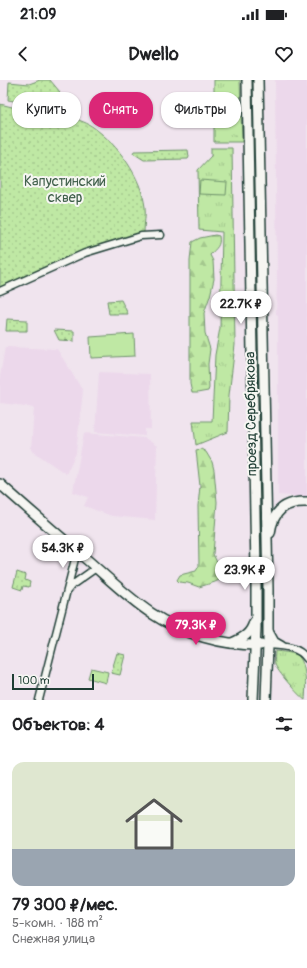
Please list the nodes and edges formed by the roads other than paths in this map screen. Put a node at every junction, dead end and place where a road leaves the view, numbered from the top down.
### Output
1 (247, 80) edge
2 (258, 80) edge
3 (161, 235) dead end
4 (0, 291) edge
5 (0, 484) edge
6 (307, 502) edge
7 (267, 550) junction
8 (77, 551) junction
9 (96, 568) junction
10 (66, 592) junction
11 (256, 612) junction
12 (268, 628) junction
13 (232, 643) junction
14 (268, 645) junction
15 (255, 646) junction
16 (290, 647) junction
17 (307, 659) edge
18 (39, 700) edge
19 (253, 700) edge
20 (266, 700) edge

1 - 11 main road, проезд Серебрякова
2 - 7 main road, проезд Серебрякова
3 - 4 street
5 - 8 main road
6 - 7 main road
7 - 12 main road, проезд Серебрякова
8 - 9 main road
8 - 10 street
9 - 10 street
9 - 13 main road
10 - 18 street
11 - 13 main road
11 - 15 main road, проезд Серебрякова
12 - 14 main road, проезд Серебрякова
12 - 16 street
13 - 15 main road
14 - 15 main road
14 - 16 street
14 - 20 main road, проезд Серебрякова
15 - 19 main road, проезд Серебрякова
16 - 17 street

